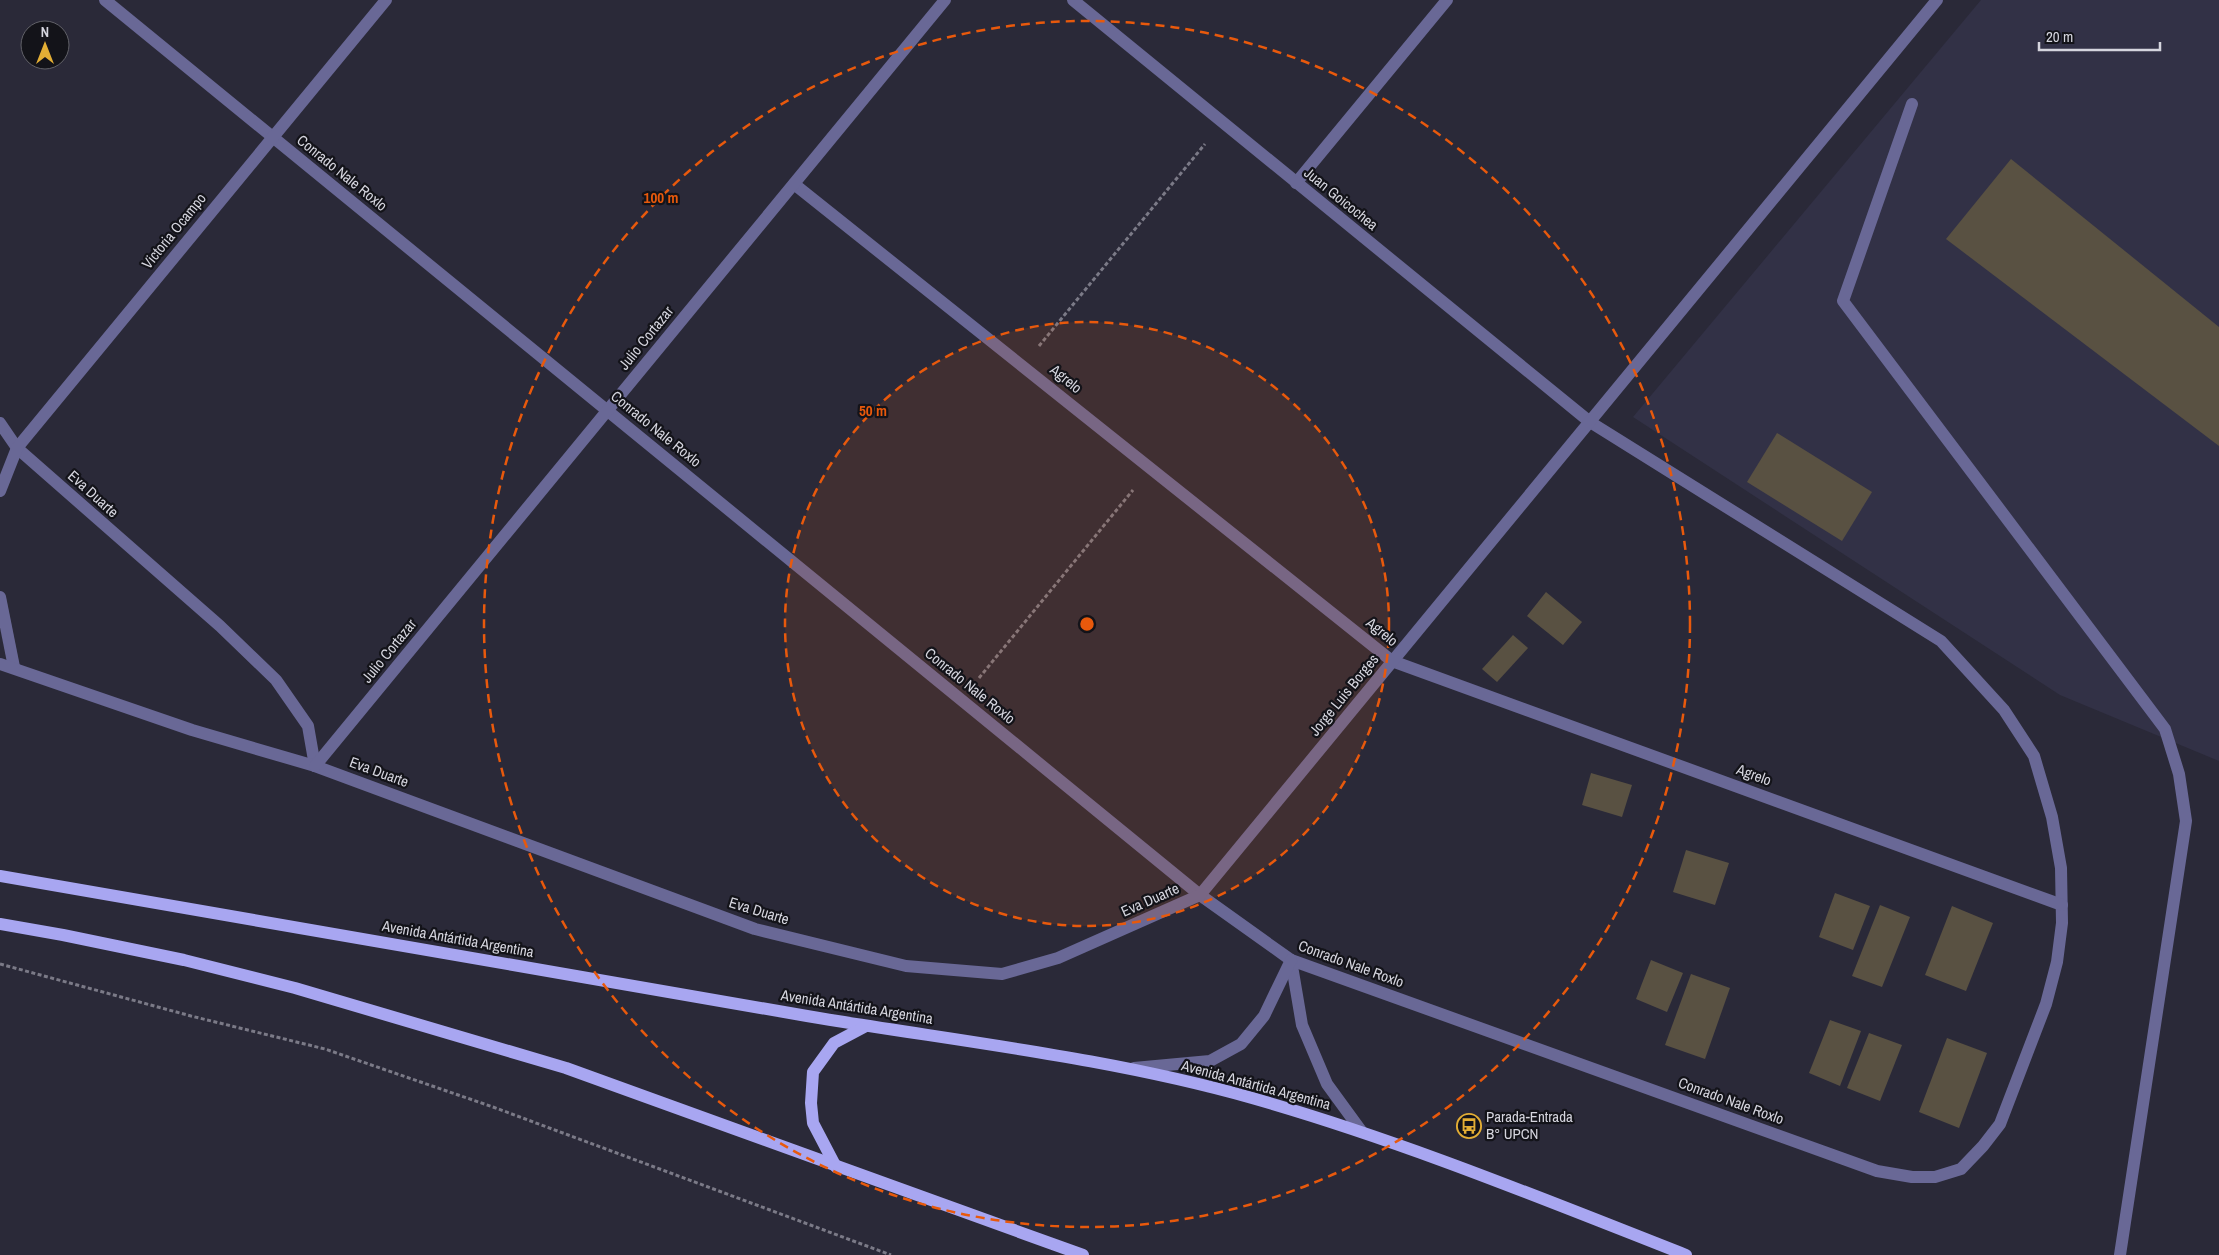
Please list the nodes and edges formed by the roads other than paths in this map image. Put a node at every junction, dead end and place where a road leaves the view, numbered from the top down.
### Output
1 (105, 0) edge
2 (386, 0) edge
3 (945, 0) edge
4 (1073, 0) edge
5 (1447, 0) edge
6 (1937, 0) edge
7 (1912, 104) dead end
8 (273, 137) junction
9 (1296, 183) junction
10 (794, 184) junction
11 (607, 411) junction
12 (1590, 422) junction
13 (0, 424) edge
14 (17, 448) junction
15 (0, 491) edge
16 (0, 598) edge
17 (1392, 661) junction
18 (0, 664) edge
19 (14, 667) junction
20 (315, 766) junction
21 (0, 876) edge
22 (1200, 895) junction
23 (2062, 905) junction
24 (0, 924) edge
25 (1291, 960) junction
26 (866, 1026) junction
27 (1128, 1069) junction
28 (1362, 1132) junction
29 (836, 1167) junction
30 (1083, 1255) edge
31 (1686, 1255) edge
32 (2120, 1255) edge

1 - 8 street, Conrado Nale Roxlo
2 - 8 street, Victoria Ocampo
3 - 10 street, Julio Cortazar
4 - 9 street, Juan Goicochea
5 - 9 street
6 - 12 street, Jorge Luis Borges
7 - 32 street
8 - 11 street, Conrado Nale Roxlo
8 - 14 street, Victoria Ocampo
9 - 12 street, Juan Goicochea
10 - 11 street, Julio Cortazar
10 - 17 street, Agrelo
11 - 20 street, Julio Cortazar
11 - 22 street, Conrado Nale Roxlo
12 - 17 street, Jorge Luis Borges
12 - 23 street, Juan Goicochea
13 - 14 street, Eva Duarte
14 - 15 street, Victoria Ocampo
14 - 20 street, Eva Duarte
16 - 19 street
17 - 22 street, Jorge Luis Borges
17 - 23 street, Agrelo
18 - 19 street, Eva Duarte
19 - 20 street, Eva Duarte
20 - 22 street, Eva Duarte
21 - 26 main road, Avenida Antártida Argentina
22 - 25 street, Conrado Nale Roxlo
23 - 25 street, Conrado Nale Roxlo
24 - 29 main road
25 - 27 street
25 - 28 street
26 - 27 main road, Avenida Antártida Argentina
26 - 29 main road
27 - 28 main road, Avenida Antártida Argentina
28 - 31 main road, Avenida Antártida Argentina
29 - 30 main road

